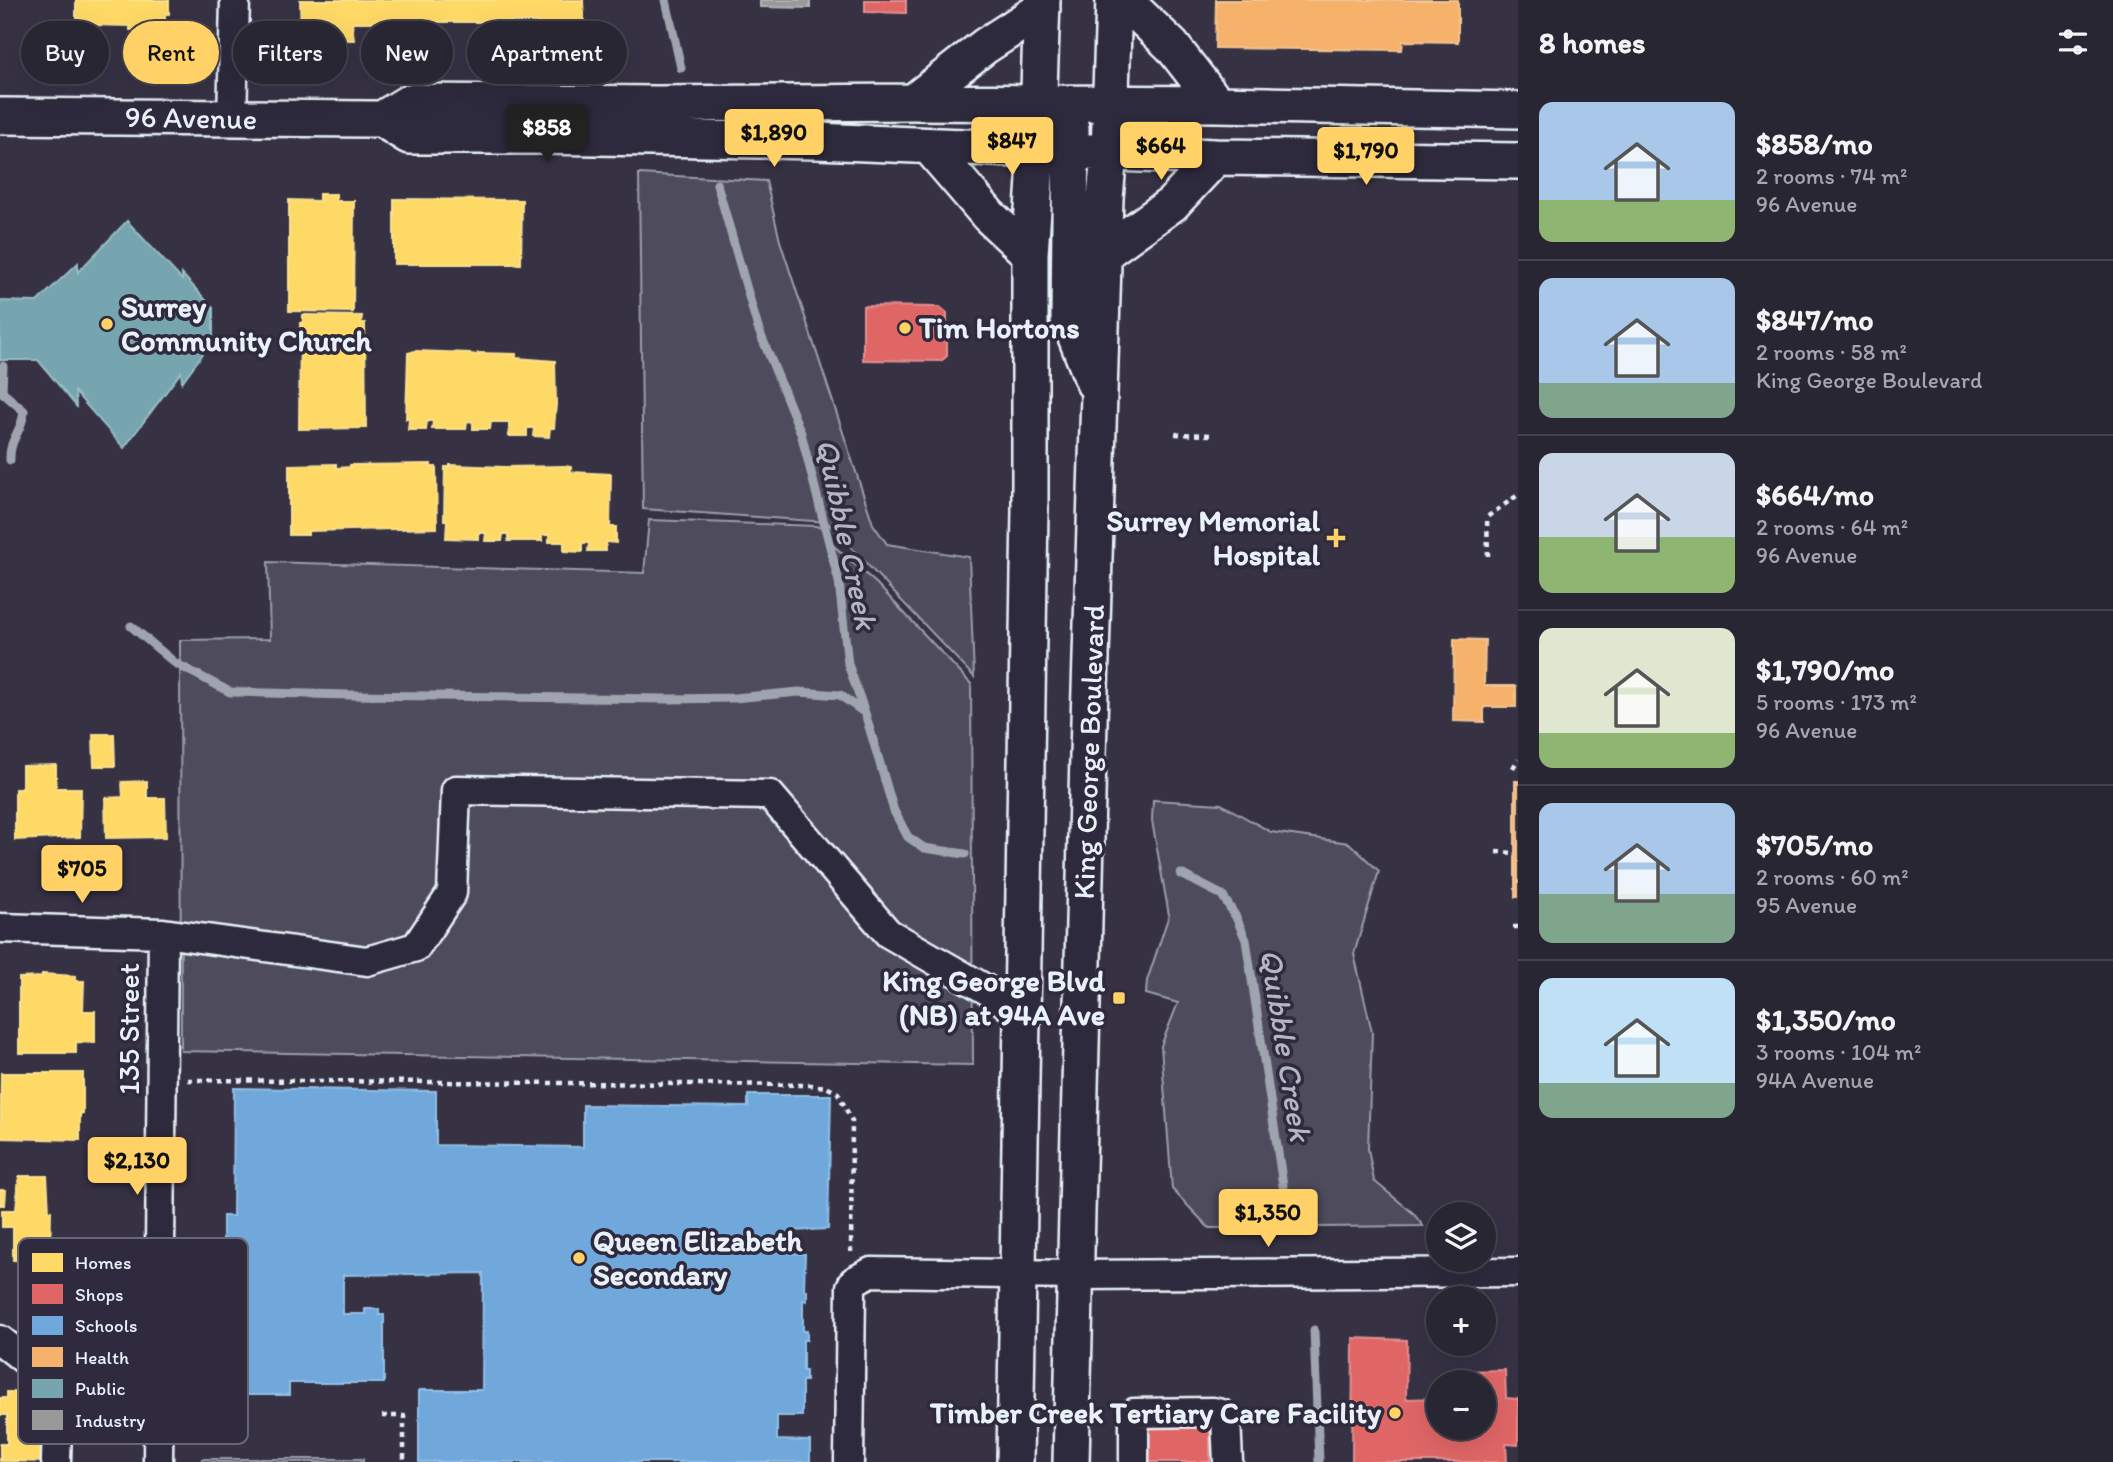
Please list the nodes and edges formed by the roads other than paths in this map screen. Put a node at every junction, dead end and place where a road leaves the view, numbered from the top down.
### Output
1 (235, 0) edge
2 (1114, 0) edge
3 (1124, 0) edge
4 (1042, 4) edge
5 (913, 102) junction
6 (1055, 104) junction
7 (1110, 104) junction
8 (1217, 104) junction
9 (1518, 110) edge
10 (0, 116) edge
11 (382, 119) junction
12 (232, 120) junction
13 (929, 146) junction
14 (1037, 150) junction
15 (1071, 151) junction
16 (1109, 153) junction
17 (1216, 156) junction
18 (1518, 161) edge
19 (1104, 253) junction
20 (1030, 254) junction
21 (1100, 397) junction
22 (0, 928) edge
23 (163, 933) junction
24 (1020, 1015) junction
25 (160, 1238) edge
26 (1518, 1272) edge
27 (1017, 1274) junction
28 (1076, 1275) junction
29 (0, 1340) edge
30 (18, 1354) edge
31 (56, 1444) edge
32 (158, 1444) edge
33 (56, 1462) edge
34 (158, 1462) edge
35 (849, 1462) edge
36 (1015, 1462) edge
37 (1071, 1462) edge
38 (1134, 1462) edge
39 (1228, 1462) edge

1 - 12 street
2 - 7 main road, King George Boulevard
3 - 8 main road
4 - 5 main road
4 - 6 main road, King George Boulevard
5 - 6 main road, 96 Avenue
5 - 11 main road, 96 Avenue
6 - 7 main road, 96 Avenue
6 - 14 main road, King George Boulevard
6 - 15 main road
7 - 8 main road, 96 Avenue
7 - 16 main road, King George Boulevard
8 - 9 main road, 96 Avenue
10 - 12 main road, 96 Avenue
11 - 12 main road, 96 Avenue
11 - 13 main road, 96 Avenue
13 - 14 main road, 96 Avenue
13 - 20 main road
14 - 15 main road, 96 Avenue
14 - 20 main road, King George Boulevard
15 - 16 main road, 96 Avenue
15 - 21 main road
16 - 17 main road, 96 Avenue
16 - 19 main road, King George Boulevard
17 - 18 main road, 96 Avenue
17 - 19 main road
19 - 21 main road, King George Boulevard
20 - 24 main road, King George Boulevard
21 - 28 main road, King George Boulevard
22 - 23 street
23 - 24 street
23 - 25 street, 135 Street
24 - 27 main road, King George Boulevard
26 - 28 street
27 - 28 street
27 - 35 street
27 - 36 main road, King George Boulevard
28 - 37 main road, King George Boulevard
29 - 30 street
31 - 33 street
32 - 34 street, 135 Street
38 - 39 street

